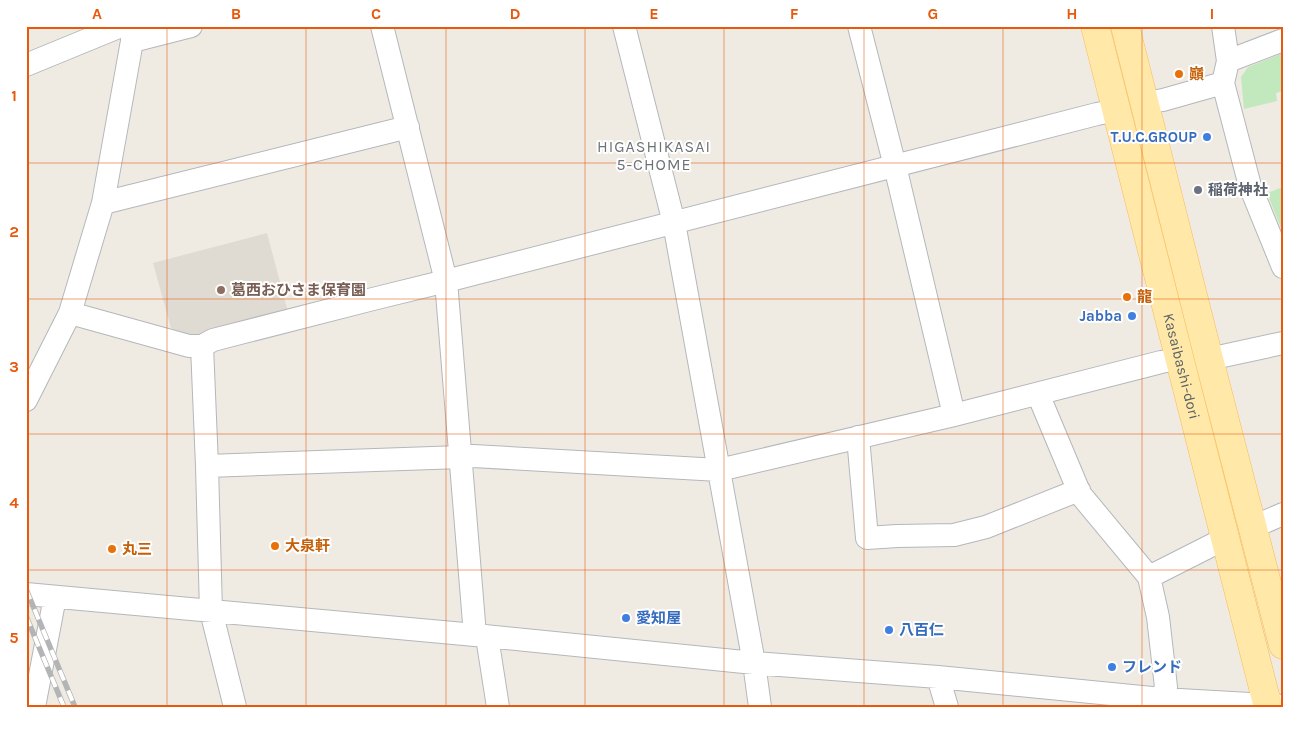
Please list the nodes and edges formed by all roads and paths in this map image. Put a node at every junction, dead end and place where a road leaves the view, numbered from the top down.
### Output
1 (191, 26) edge
2 (382, 26) edge
3 (624, 26) edge
4 (859, 26) edge
5 (1095, 26) edge
6 (1125, 26) edge
7 (1223, 26) edge
8 (128, 31) edge
9 (1283, 40) edge
10 (1228, 61) junction
11 (26, 65) edge
12 (1223, 83) junction
13 (1144, 103) junction
14 (1117, 110) junction
15 (408, 127) junction
16 (895, 166) junction
17 (103, 203) junction
18 (674, 223) junction
19 (1283, 267) edge
20 (446, 281) junction
21 (70, 313) junction
22 (1283, 343) edge
23 (202, 346) junction
24 (1179, 359) junction
25 (1209, 359) junction
26 (1038, 394) junction
27 (26, 400) edge
28 (954, 415) junction
29 (858, 438) junction
30 (460, 457) junction
31 (207, 466) junction
32 (719, 470) junction
33 (1079, 490) junction
34 (1283, 514) edge
35 (1252, 527) junction
36 (1226, 538) junction
37 (1149, 577) junction
38 (26, 594) edge
39 (55, 597) junction
40 (211, 611) junction
41 (481, 636) junction
42 (1283, 645) edge
43 (754, 663) junction
44 (938, 677) junction
45 (1161, 703) edge
46 (1273, 706) edge
47 (34, 707) edge
48 (236, 707) edge
49 (498, 707) edge
50 (760, 707) edge
51 (946, 707) edge

1 - 8 street
2 - 15 street
3 - 18 street
4 - 16 street
5 - 14 main road, Kasaibashi-dori
6 - 13 main road, Kasaibashi-dori
7 - 10 street
8 - 11 street
8 - 17 street
9 - 10 street
10 - 12 street
12 - 13 street
12 - 19 street
13 - 25 main road, Kasaibashi-dori
14 - 16 street
14 - 24 main road, Kasaibashi-dori
15 - 17 street
15 - 20 street
16 - 18 street
16 - 28 street
17 - 21 street
18 - 20 street
18 - 32 street
20 - 23 street
20 - 30 street
21 - 23 street
21 - 27 street
22 - 25 street
23 - 31 street
24 - 26 street
24 - 36 main road, Kasaibashi-dori
25 - 35 main road, Kasaibashi-dori
26 - 28 street
26 - 33 street
28 - 29 street
29 - 32 street
29 - 33 street
30 - 31 street
30 - 32 street
30 - 41 street
31 - 40 street
32 - 43 street
33 - 37 street
34 - 35 street
35 - 42 main road, Kasaibashi-dori
36 - 37 street
36 - 46 main road, Kasaibashi-dori
37 - 45 street
38 - 39 street
39 - 40 street
39 - 47 street
40 - 41 street
40 - 48 street
41 - 43 street
41 - 49 street
43 - 44 street
43 - 50 street
44 - 45 street
44 - 51 street
45 - 46 street

